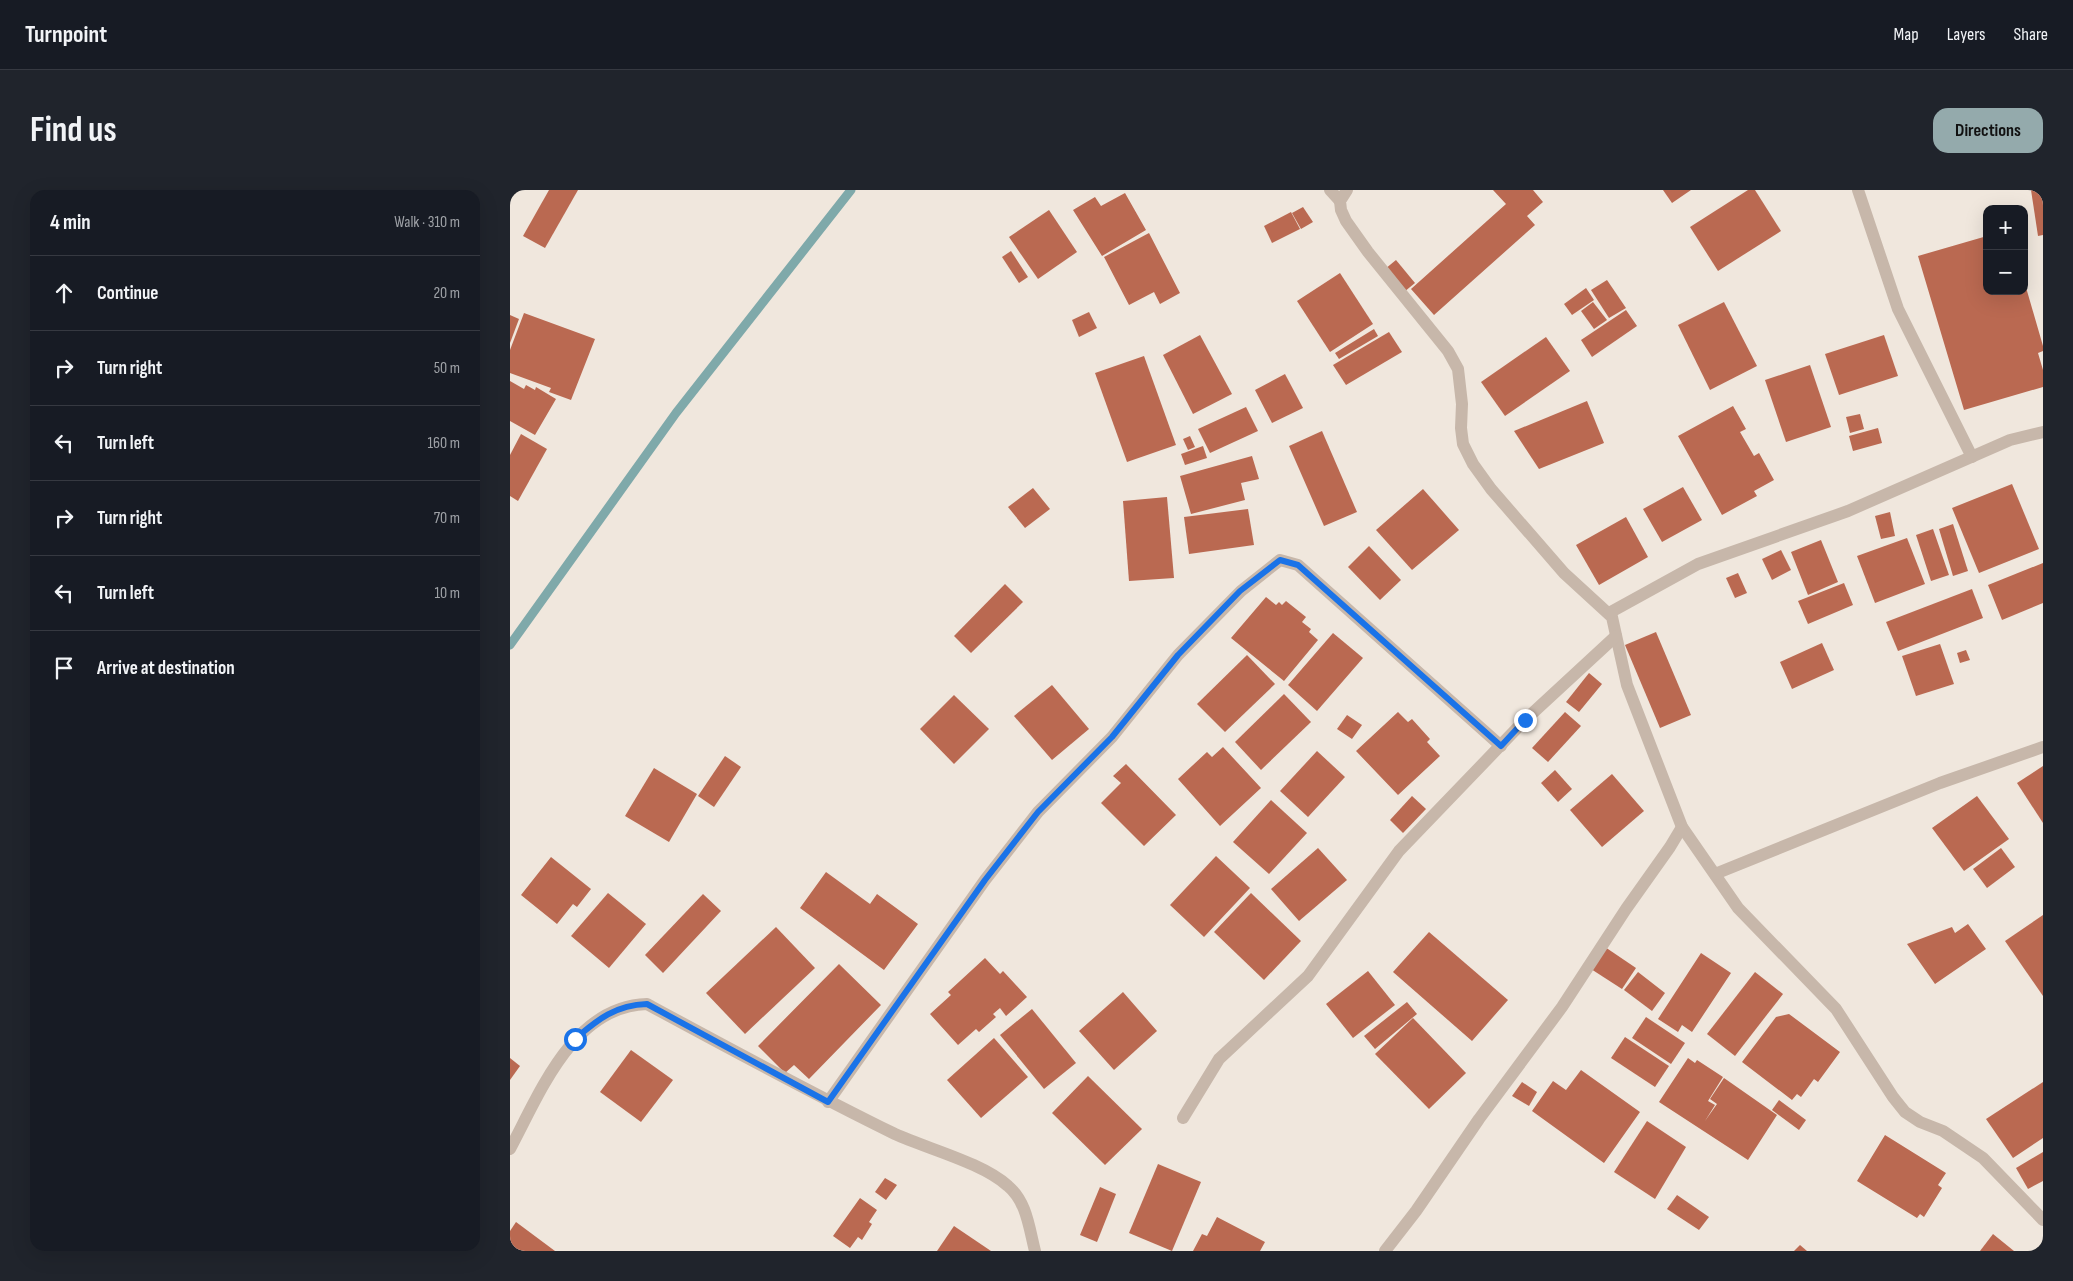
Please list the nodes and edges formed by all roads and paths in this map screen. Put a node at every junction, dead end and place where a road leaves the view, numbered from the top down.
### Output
1 (1330, 190) edge
2 (1347, 190) edge
3 (1858, 190) edge
4 (1340, 202) junction
5 (2040, 436) edge
6 (1972, 457) junction
7 (1609, 613) junction
8 (1616, 636) junction
9 (1501, 746) junction
10 (2043, 746) edge
11 (1682, 827) junction
12 (1715, 874) junction
13 (828, 1102) junction
14 (1183, 1118) dead end
15 (510, 1149) edge
16 (2043, 1220) edge
17 (1035, 1251) edge
18 (1385, 1251) edge

1 - 4 street
2 - 4 street
3 - 6 street
4 - 7 street
5 - 6 street
6 - 7 street
7 - 8 street
8 - 9 street
8 - 11 street
9 - 13 street
9 - 14 street
10 - 12 street
11 - 12 street
11 - 18 street
12 - 16 street
13 - 15 street
13 - 17 street

